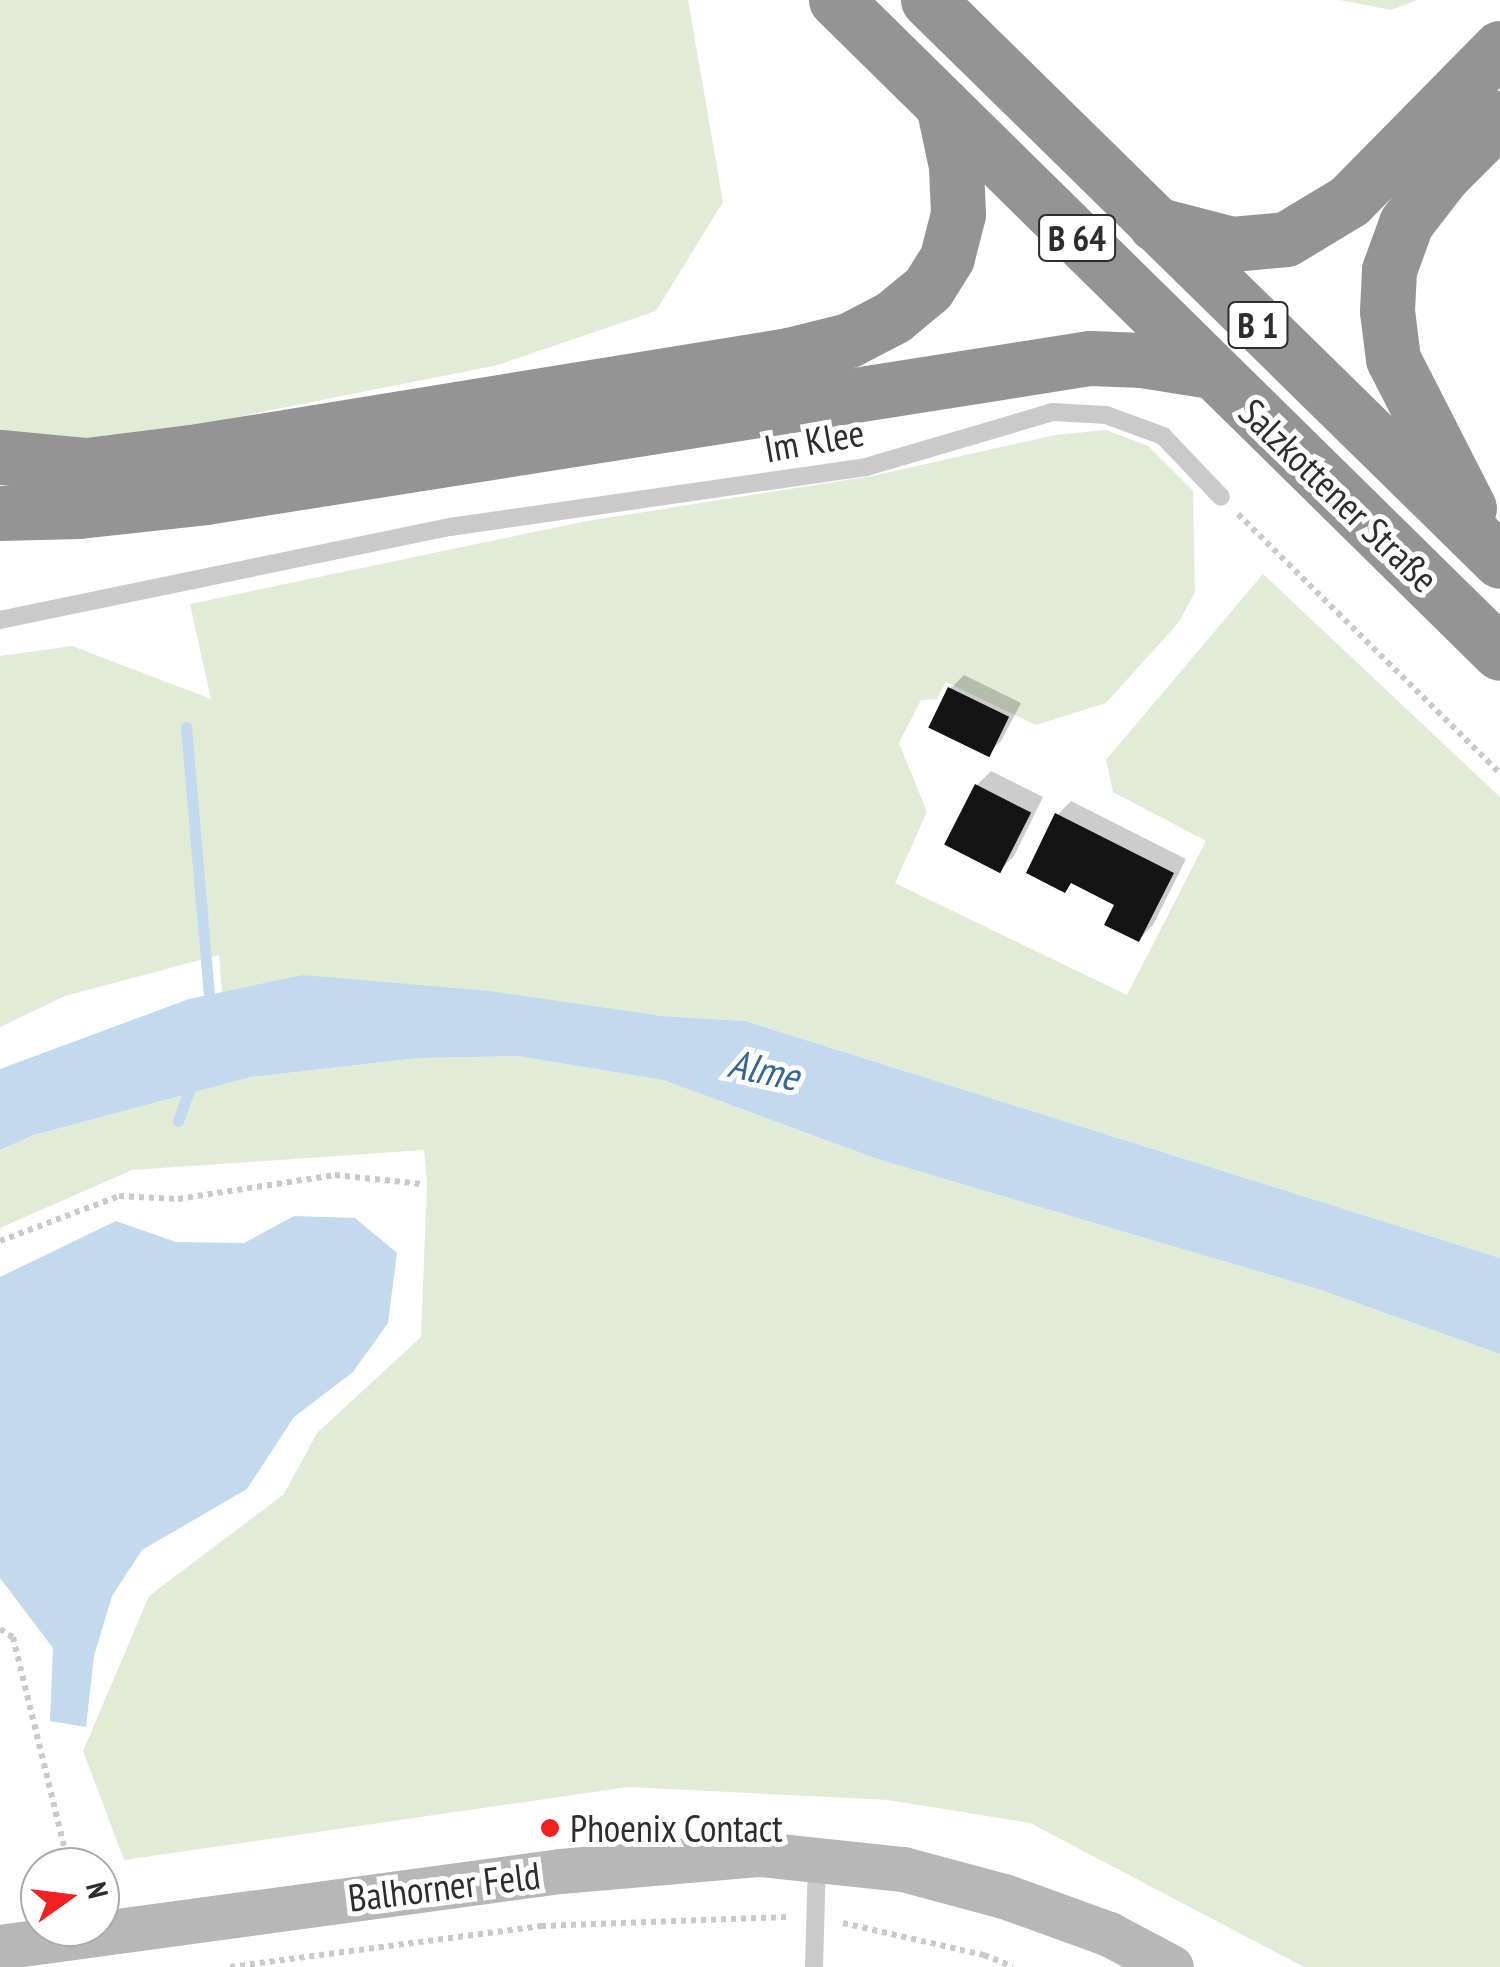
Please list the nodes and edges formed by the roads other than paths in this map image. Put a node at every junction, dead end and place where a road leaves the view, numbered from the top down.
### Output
1 (836, 0) edge
2 (928, 0) edge
3 (1500, 48) edge
4 (943, 105) junction
5 (1500, 118) edge
6 (1154, 224) junction
7 (1211, 371) junction
8 (0, 457) edge
9 (1221, 497) road end
10 (0, 513) edge
11 (1497, 558) edge
12 (0, 620) edge
13 (1500, 653) edge
14 (816, 1858) junction
15 (0, 1947) edge
16 (814, 1967) edge
17 (1172, 1967) edge

1 - 4 highway, Salzkottener Straße
2 - 6 highway, Salzkottener Straße / B 1
3 - 6 highway
4 - 7 highway, Salzkottener Straße / B 64
4 - 8 highway
5 - 11 highway
6 - 11 highway, Salzkottener Straße / B 1
7 - 10 highway
7 - 13 highway, Salzkottener Straße / B 64
9 - 12 lane, Im Klee
14 - 15 street, Balhorner Feld
14 - 16 lane
14 - 17 street, Balhorner Feld

